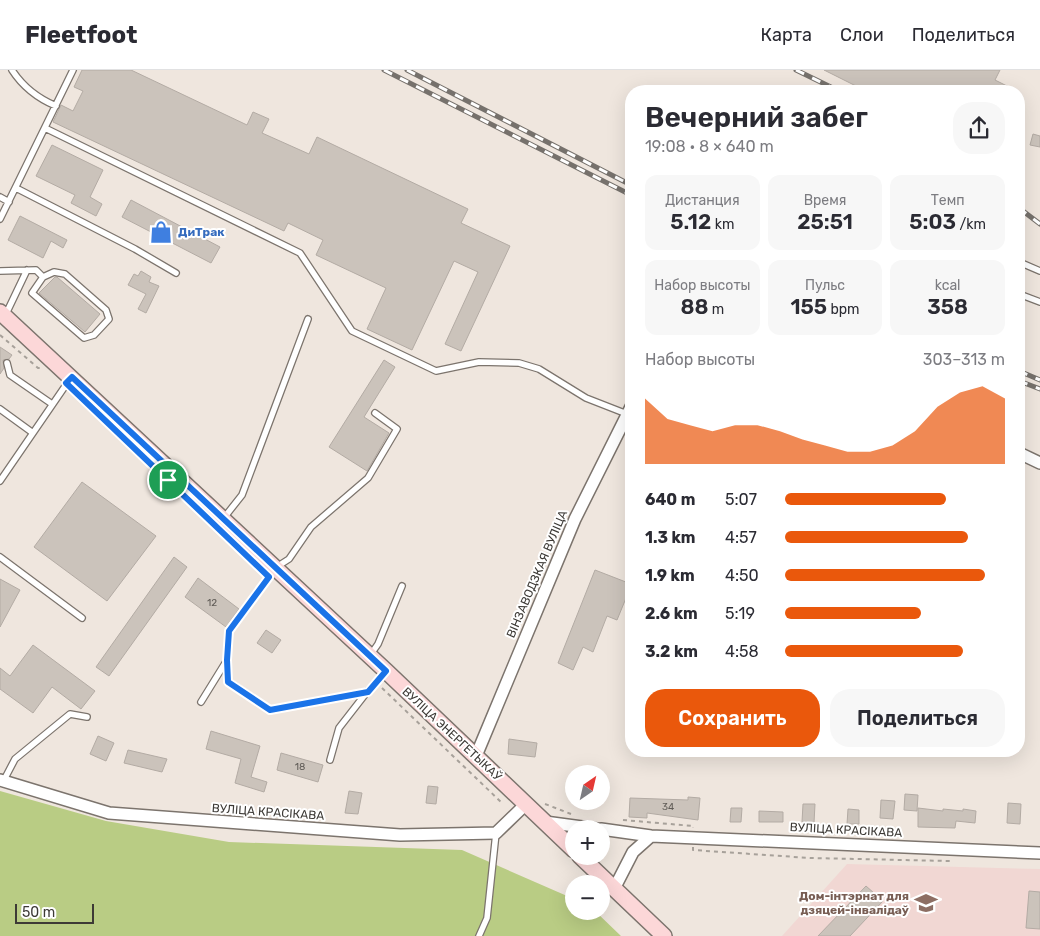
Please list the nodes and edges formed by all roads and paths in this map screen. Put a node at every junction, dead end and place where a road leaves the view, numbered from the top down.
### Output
1 (12, 70) edge
2 (73, 70) edge
3 (56, 106) junction
4 (45, 128) junction
5 (16, 188) junction
6 (0, 197) edge
7 (9, 202) junction
8 (0, 219) edge
9 (1025, 265) edge
10 (27, 270) junction
11 (0, 271) edge
12 (1040, 271) edge
13 (176, 273) dead end
14 (43, 277) junction
15 (1025, 296) edge
16 (1040, 302) edge
17 (3, 314) edge
18 (308, 319) dead end
19 (0, 335) edge
20 (7, 363) dead end
21 (44, 368) dead end
22 (72, 377) junction
23 (52, 404) junction
24 (0, 409) edge
25 (625, 409) edge
26 (375, 413) dead end
27 (625, 418) edge
28 (33, 433) junction
29 (1025, 456) edge
30 (1040, 463) edge
31 (0, 481) edge
32 (223, 519) junction
33 (0, 557) edge
34 (276, 568) junction
35 (402, 586) dead end
36 (82, 618) dead end
37 (369, 656) junction
38 (227, 660) junction
39 (382, 676) junction
40 (368, 692) junction
41 (201, 702) dead end
42 (87, 717) dead end
43 (476, 756) junction
44 (330, 760) dead end
45 (2, 780) edge
46 (511, 790) junction
47 (543, 803) dead end
48 (526, 804) junction
49 (577, 816) dead end
50 (616, 820) dead end
51 (545, 822) junction
52 (565, 825) edge
53 (610, 830) edge
54 (496, 833) junction
55 (651, 836) junction
56 (693, 837) junction
57 (565, 841) edge
58 (1040, 853) edge
59 (950, 861) dead end
60 (589, 865) edge
61 (614, 889) junction
62 (479, 936) edge
63 (664, 936) edge

1 - 3 lane
2 - 3 lane
3 - 4 lane
4 - 5 lane
4 - 25 lane
5 - 7 lane
5 - 13 lane
6 - 7 lane
7 - 8 lane
9 - 12 lane
10 - 11 lane
10 - 14 lane
10 - 17 lane
14 - 14 lane
15 - 16 lane
17 - 22 main road, ВУЛІЦА ЭНЕРГЕТЫКАЎ
18 - 32 lane
19 - 21 path
20 - 23 lane
22 - 23 lane
22 - 32 main road, ВУЛІЦА ЭНЕРГЕТЫКАЎ
23 - 28 lane
24 - 28 lane
26 - 34 lane
27 - 43 street, ВІНЗАВОДЗКАЯ ВУЛІЦА
28 - 31 lane
29 - 30 street
32 - 34 main road, ВУЛІЦА ЭНЕРГЕТЫКАЎ
33 - 36 lane
34 - 37 main road, ВУЛІЦА ЭНЕРГЕТЫКАЎ
34 - 38 lane
35 - 37 lane
37 - 39 main road, ВУЛІЦА ЭНЕРГЕТЫКАЎ
38 - 40 lane
38 - 41 lane
39 - 40 lane
39 - 43 main road, ВУЛІЦА ЭНЕРГЕТЫКАЎ
39 - 46 path
40 - 44 lane
42 - 45 lane
43 - 46 main road, ВУЛІЦА ЭНЕРГЕТЫКАЎ
45 - 54 street, ВУЛІЦА КРАСІКАВА
46 - 48 main road, ВУЛІЦА ЭНЕРГЕТЫКАЎ
47 - 49 path
48 - 51 main road, ВУЛІЦА ЭНЕРГЕТЫКАЎ
48 - 54 street
50 - 56 path
51 - 52 street
51 - 57 main road, ВУЛІЦА ЭНЕРГЕТЫКАЎ
53 - 55 street, ВУЛІЦА КРАСІКАВА
54 - 62 lane
55 - 56 street, ВУЛІЦА КРАСІКАВА
55 - 61 street
56 - 58 street, ВУЛІЦА КРАСІКАВА
56 - 59 path
60 - 61 main road
61 - 63 main road

